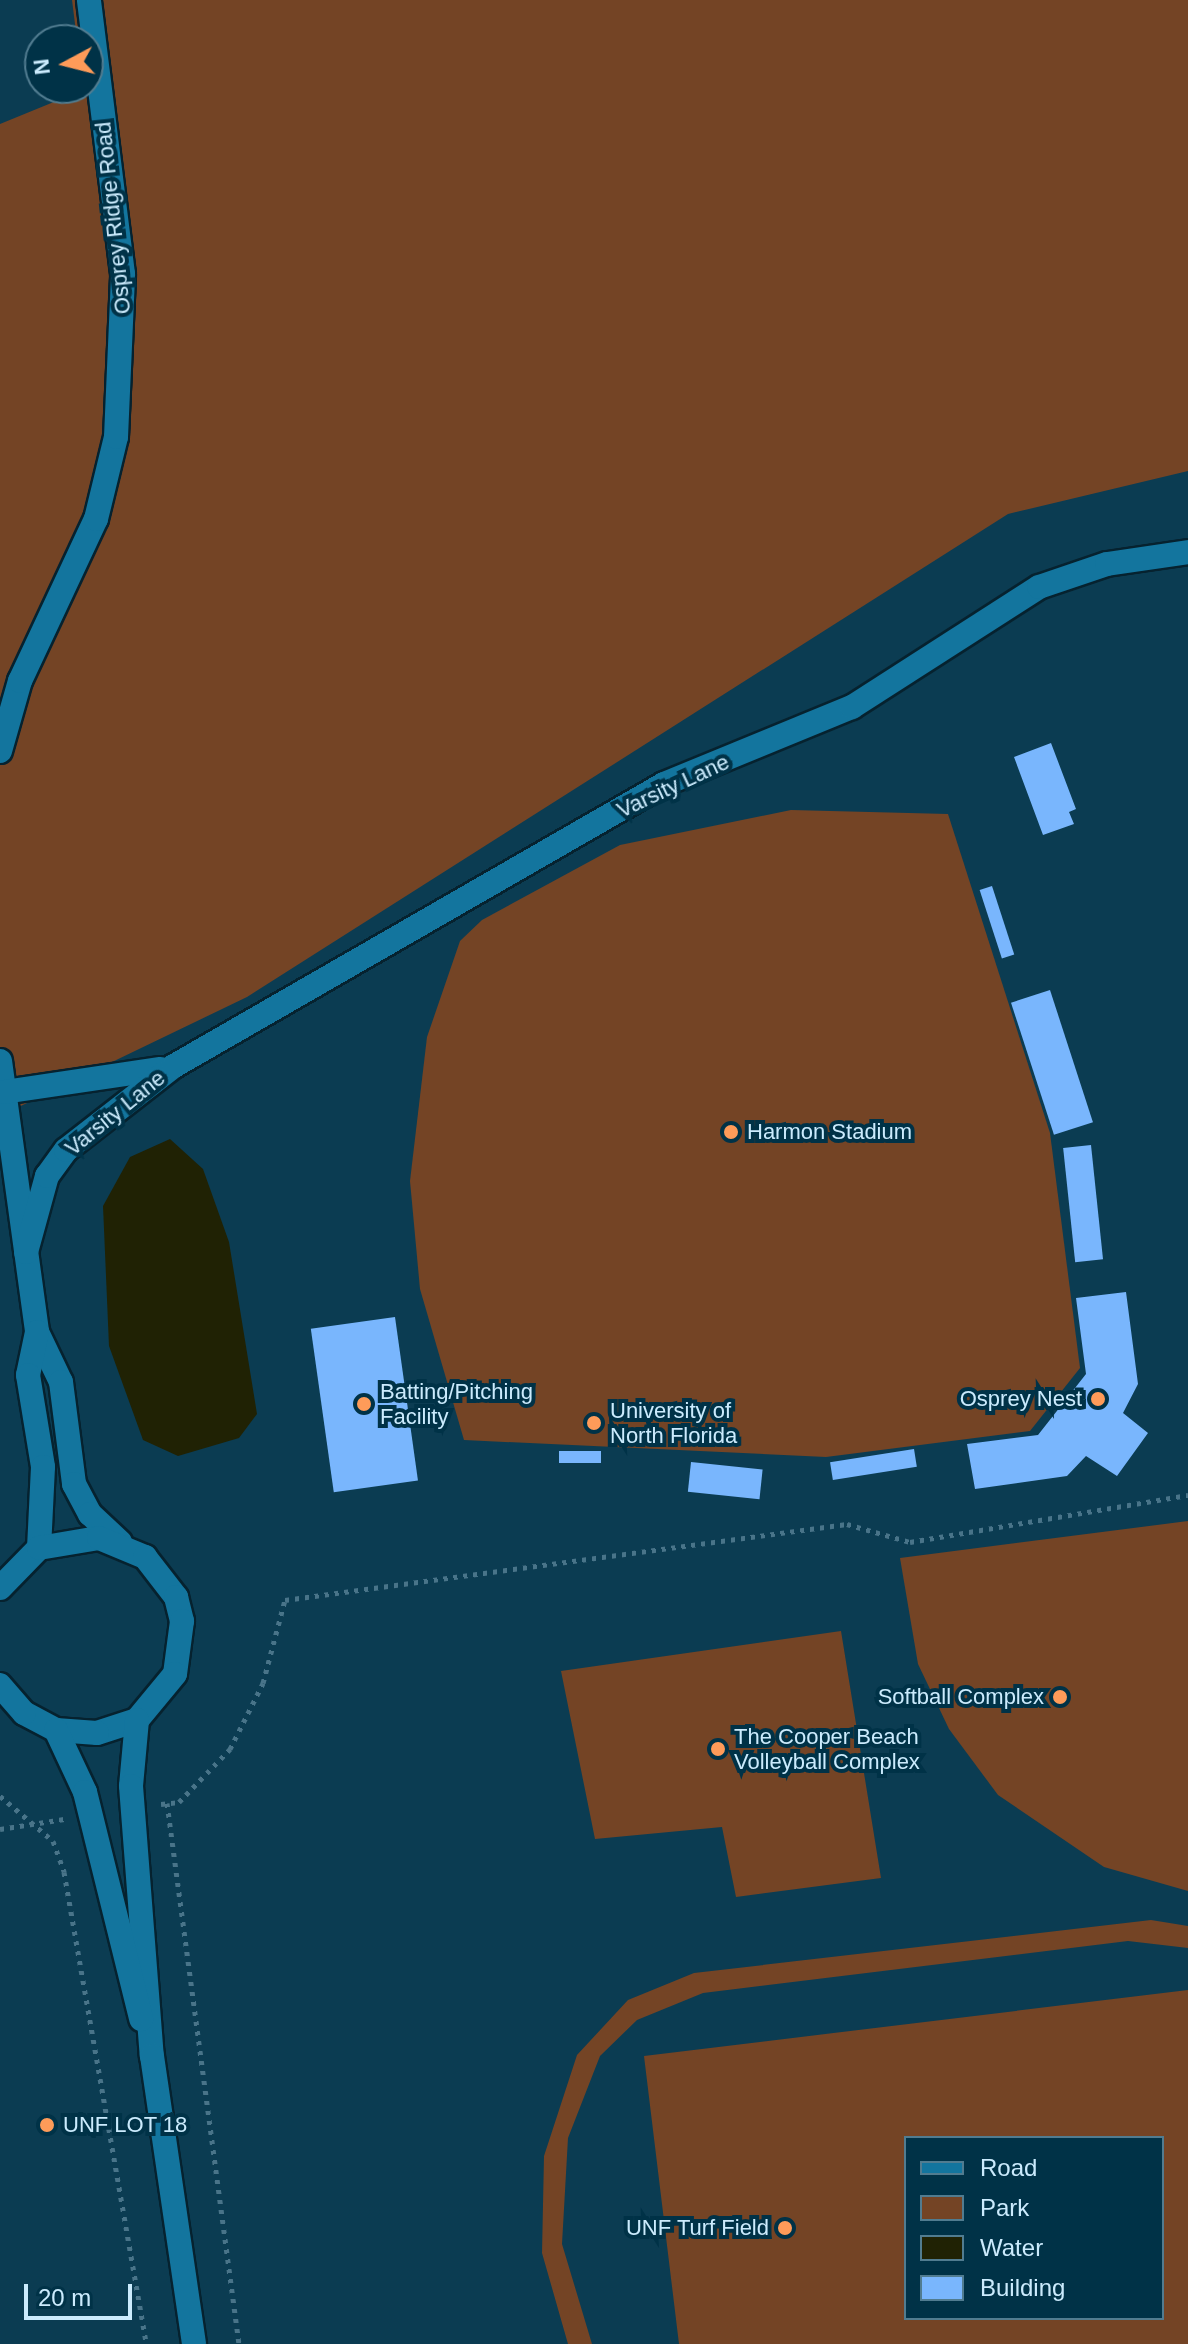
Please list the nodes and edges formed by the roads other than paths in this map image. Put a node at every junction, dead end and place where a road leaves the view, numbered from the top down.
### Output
1 (89, 0) edge
2 (1188, 552) edge
3 (0, 751) edge
4 (0, 1061) edge
5 (174, 1066) junction
6 (4, 1092) junction
7 (26, 1252) junction
8 (37, 1332) junction
9 (122, 1544) junction
10 (39, 1548) junction
11 (0, 1588) edge
12 (0, 1686) edge
13 (137, 1720) junction
14 (56, 1730) junction
15 (152, 2056) junction
16 (194, 2344) edge

1 - 3 street, Osprey Ridge Road
2 - 5 street, Varsity Lane
4 - 6 street
5 - 6 street, Varsity Lane
5 - 7 street, Varsity Lane
6 - 7 street
7 - 8 street
8 - 9 street
8 - 10 street
9 - 10 street
9 - 13 street
10 - 11 street
12 - 14 street
13 - 14 street
13 - 15 street
14 - 15 street
15 - 16 street

